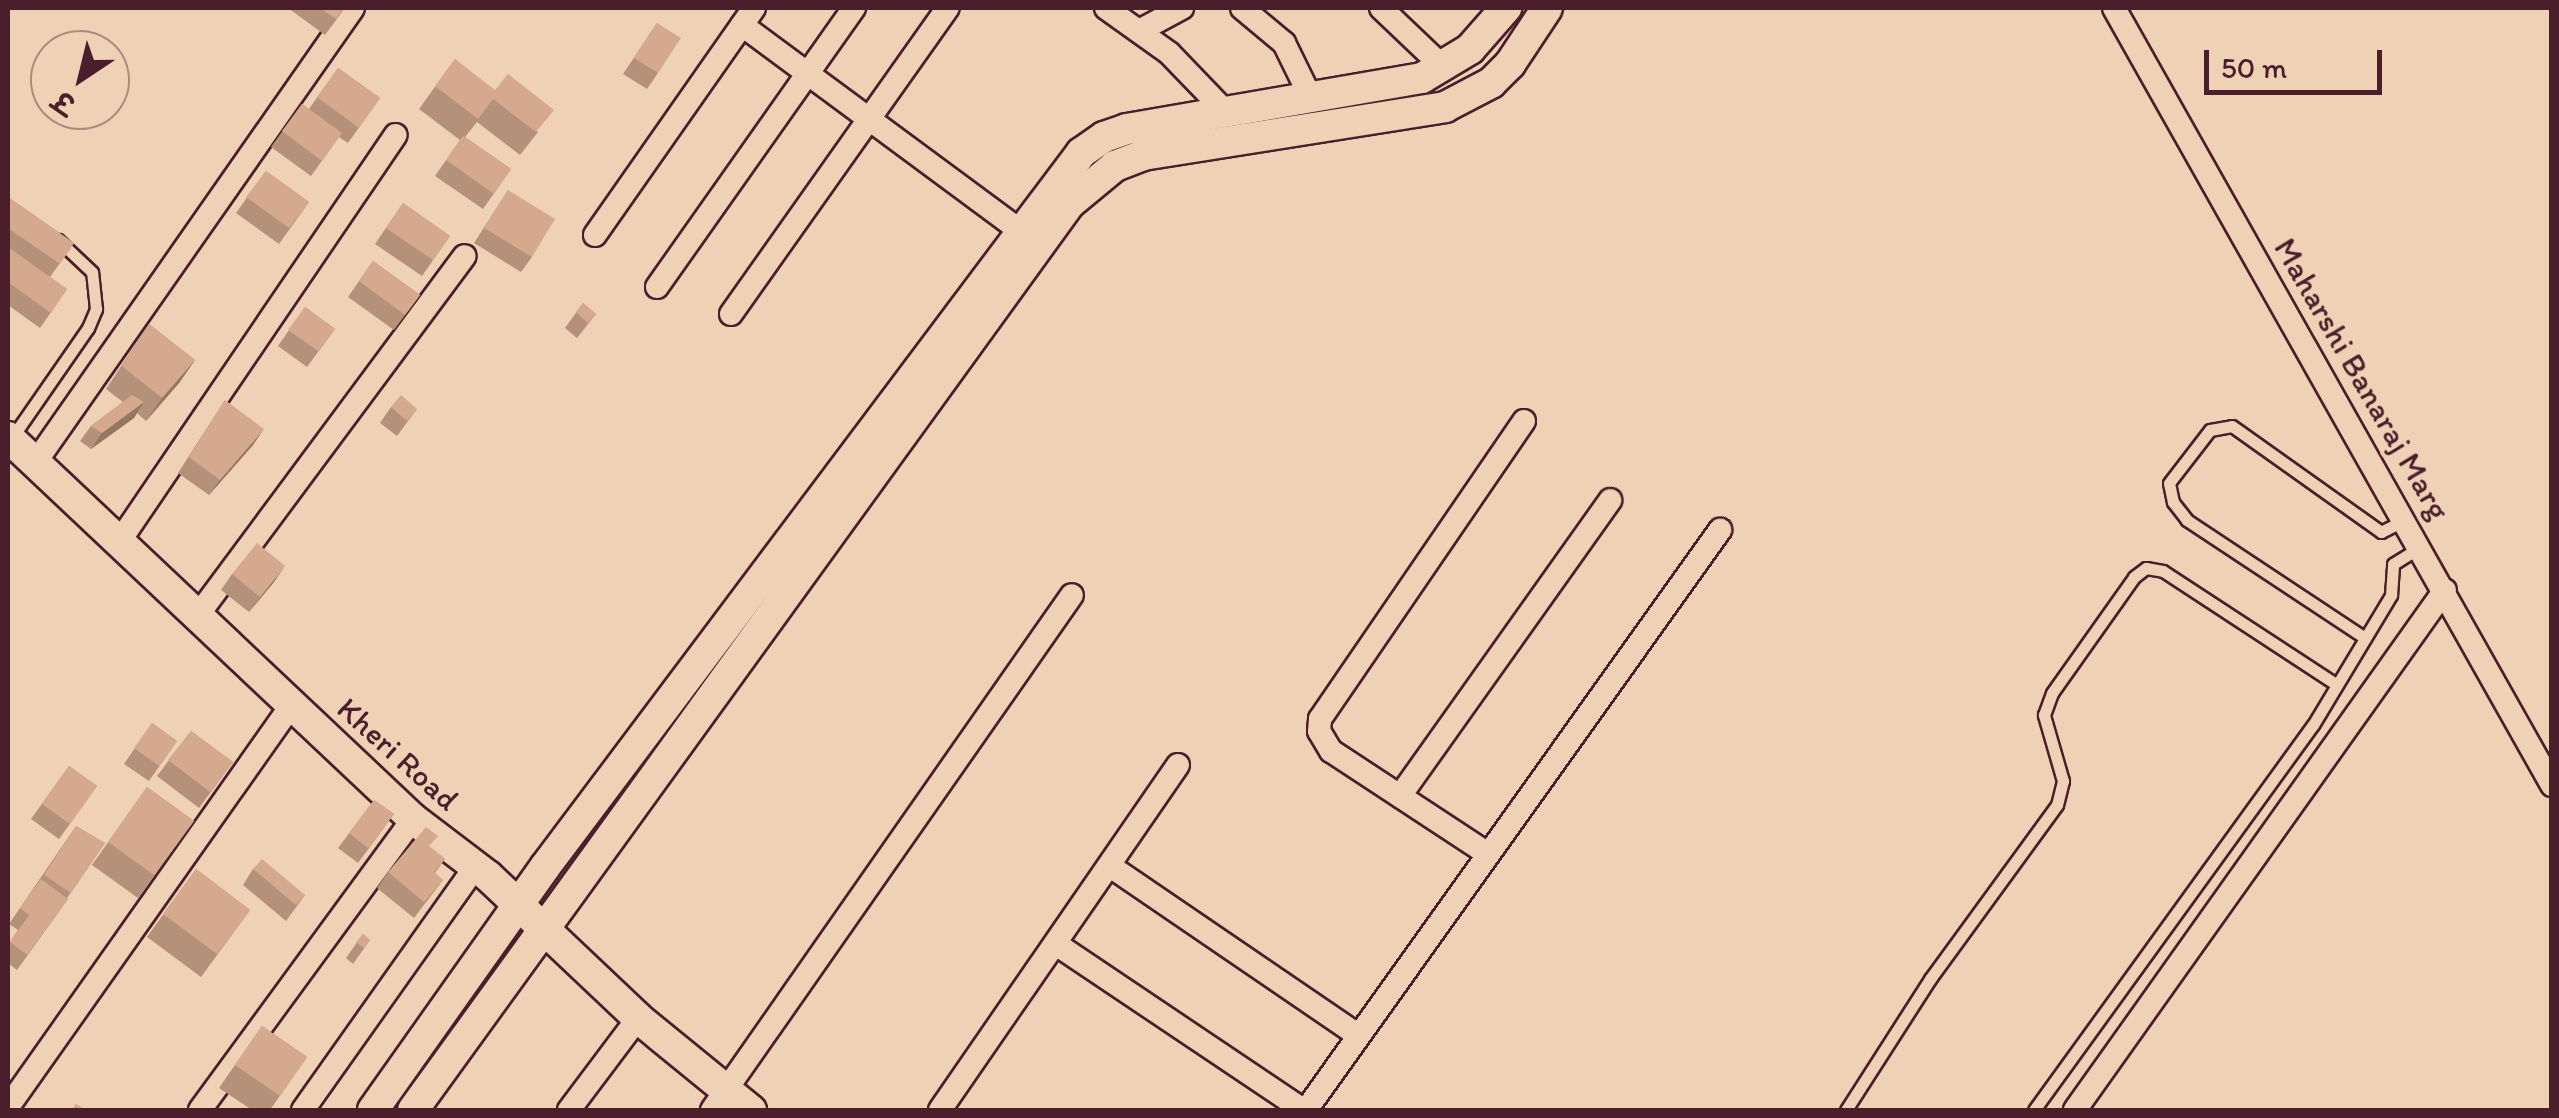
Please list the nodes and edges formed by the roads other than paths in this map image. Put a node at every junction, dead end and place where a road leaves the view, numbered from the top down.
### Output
1 (353, 8) edge
2 (854, 8) edge
3 (948, 8) edge
4 (1106, 8) edge
5 (1182, 8) edge
6 (1242, 8) edge
7 (1380, 8) edge
8 (1506, 8) edge
9 (1547, 8) edge
10 (2114, 8) edge
11 (748, 16) edge
12 (1139, 32) junction
13 (1444, 68) junction
14 (808, 74) junction
15 (1310, 96) junction
16 (1225, 111) junction
17 (870, 119) junction
18 (396, 135) dead end
19 (1019, 230) junction
20 (596, 235) dead end
21 (52, 236) edge
22 (465, 256) dead end
23 (658, 288) dead end
24 (731, 314) dead end
25 (1524, 421) dead end
26 (9, 440) edge
27 (36, 463) junction
28 (1610, 500) dead end
29 (2405, 520) junction
30 (1720, 530) dead end
31 (119, 542) junction
32 (2420, 547) junction
33 (2445, 590) junction
34 (1072, 595) dead end
35 (198, 615) junction
36 (2365, 638) junction
37 (2336, 684) junction
38 (292, 704) junction
39 (1178, 765) dead end
40 (2552, 785) edge
41 (1400, 796) junction
42 (414, 820) junction
43 (1488, 854) junction
44 (1110, 866) junction
45 (475, 867) junction
46 (518, 904) junction
47 (542, 926) junction
48 (1056, 944) junction
49 (638, 1018) junction
50 (1358, 1035) junction
51 (719, 1100) edge
52 (8, 1107) edge
53 (200, 1110) edge
54 (303, 1110) edge
55 (372, 1110) edge
56 (414, 1110) edge
57 (569, 1110) edge
58 (751, 1110) edge
59 (940, 1110) edge
60 (1304, 1110) edge
61 (1846, 1110) edge
62 (2034, 1110) edge
63 (2074, 1110) edge

1 - 27 street
2 - 14 street
3 - 17 street
4 - 12 street
5 - 12 street
6 - 15 street
7 - 13 street
8 - 13 street
9 - 47 street
10 - 29 street, Maharshi Banaraj Marg
11 - 14 street
11 - 20 street
12 - 16 street
13 - 15 street
14 - 17 street
14 - 23 street
15 - 16 street
16 - 19 street
17 - 19 street
17 - 24 street
18 - 31 street
19 - 46 street
21 - 26 lane
22 - 35 street
25 - 41 street
26 - 27 street, Kheri Road
27 - 31 street, Kheri Road
28 - 41 street
29 - 32 street, Maharshi Banaraj Marg
29 - 36 lane
30 - 43 street
31 - 35 street, Kheri Road
32 - 33 street, Maharshi Banaraj Marg
32 - 36 lane
33 - 40 street, Maharshi Banaraj Marg
33 - 63 street
34 - 51 street
35 - 38 street, Kheri Road
36 - 37 lane
37 - 61 lane
37 - 62 lane
38 - 42 street, Kheri Road
38 - 52 street
39 - 44 street
41 - 43 street
42 - 45 street, Kheri Road
42 - 53 street
43 - 50 street
44 - 48 street
44 - 50 street
45 - 46 street, Kheri Road
45 - 54 street
46 - 47 street, Kheri Road
46 - 55 street
47 - 49 street, Kheri Road
47 - 56 street
48 - 59 street
48 - 60 street
49 - 51 street, Kheri Road
49 - 57 street
50 - 60 street
51 - 58 street, Kheri Road

